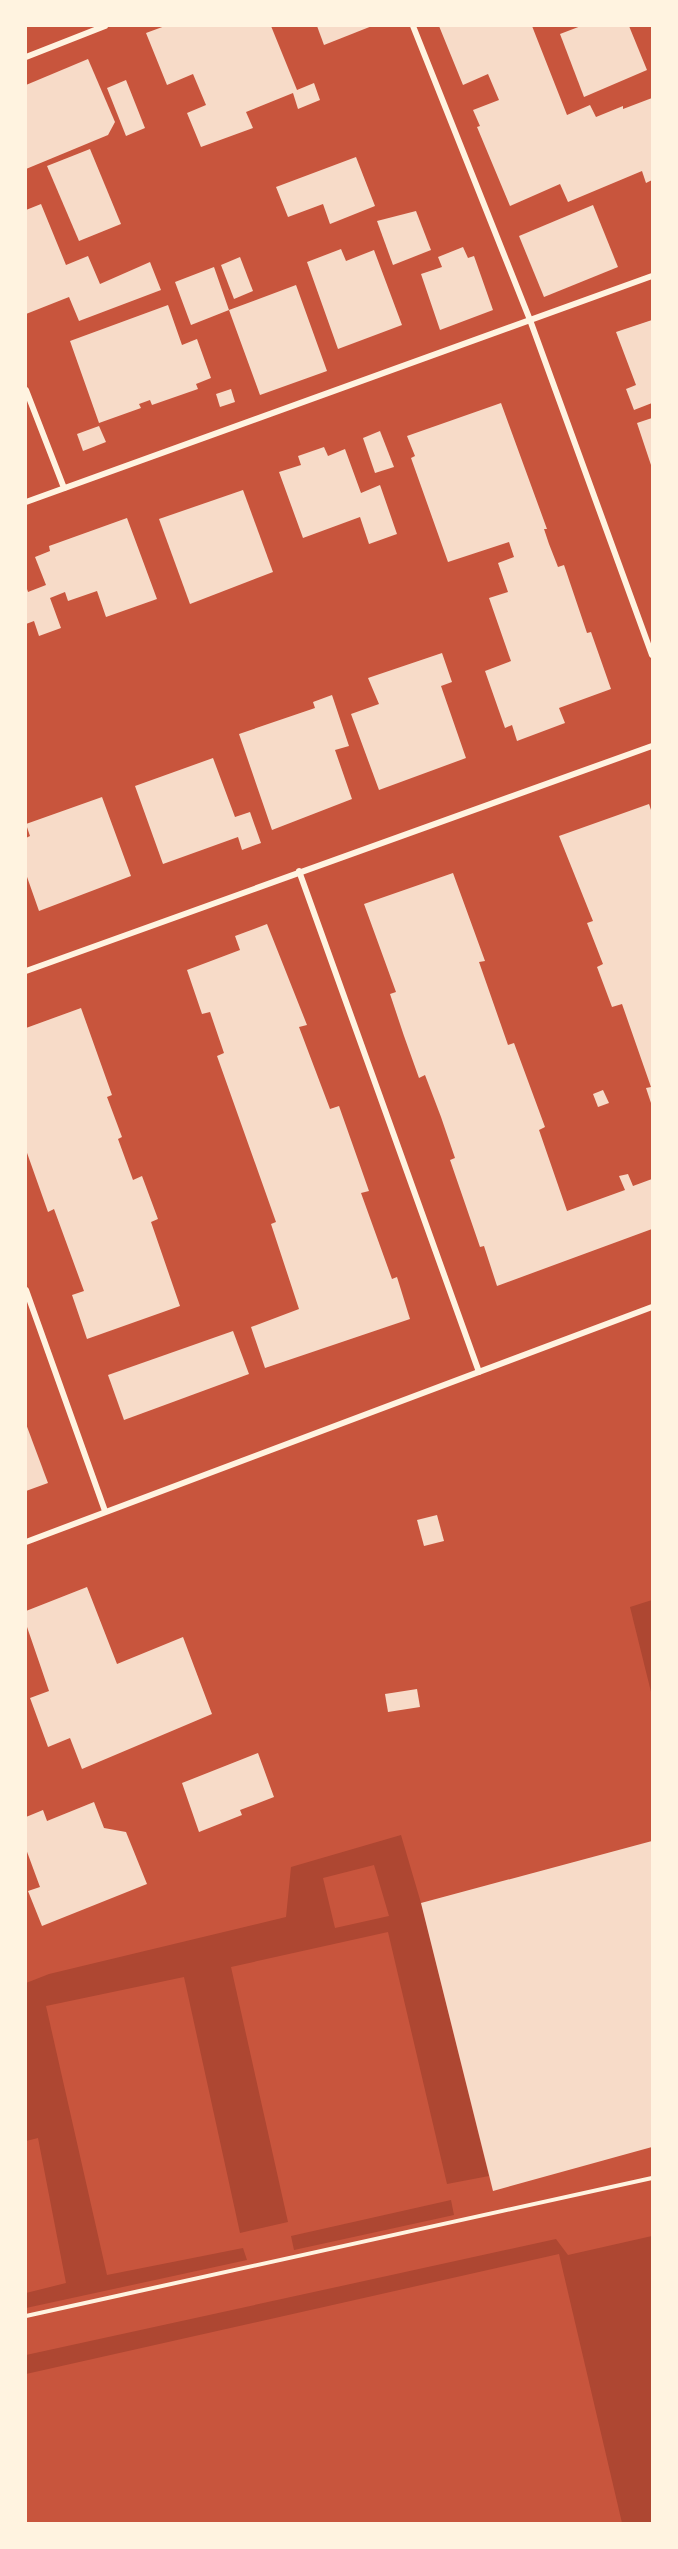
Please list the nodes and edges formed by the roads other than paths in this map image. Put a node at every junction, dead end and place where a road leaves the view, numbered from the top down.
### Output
1 (105, 26) edge
2 (413, 26) edge
3 (26, 57) edge
4 (652, 276) edge
5 (530, 320) junction
6 (26, 390) edge
7 (64, 488) junction
8 (26, 502) edge
9 (652, 655) edge
10 (652, 746) edge
11 (299, 872) junction
12 (26, 971) edge
13 (26, 1290) edge
14 (652, 1307) edge
15 (479, 1372) junction
16 (105, 1511) junction
17 (26, 1542) edge

1 - 3 street
2 - 5 street
4 - 5 street
5 - 7 street
5 - 9 street
6 - 7 street
7 - 8 street
10 - 11 street
11 - 12 street
11 - 15 street
13 - 16 street
14 - 15 street
15 - 16 street
16 - 17 street

